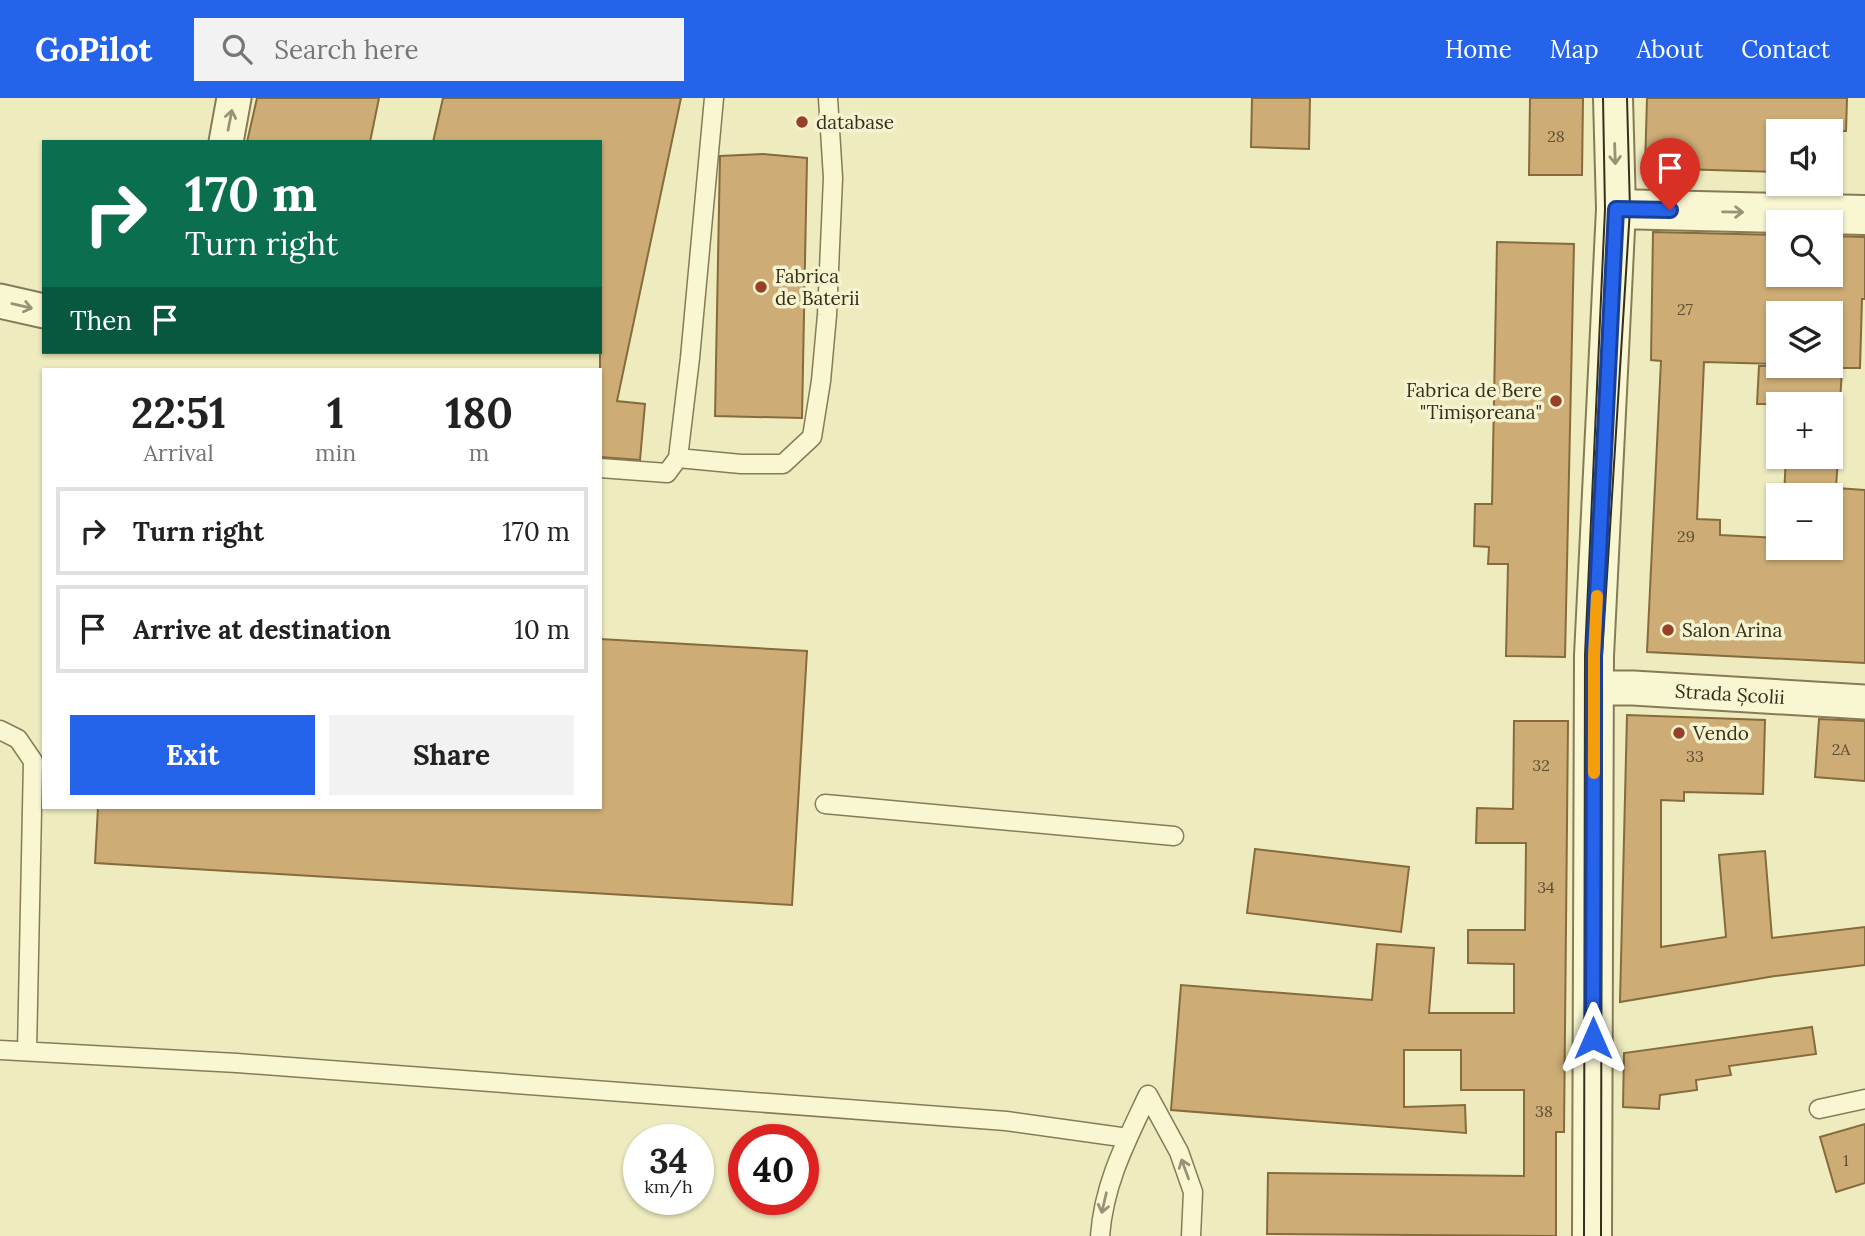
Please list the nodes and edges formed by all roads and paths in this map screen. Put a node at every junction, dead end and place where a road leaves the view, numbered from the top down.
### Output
1 (234, 98) edge
2 (714, 98) edge
3 (828, 98) edge
4 (1613, 98) edge
5 (226, 140) edge
6 (1616, 209) junction
7 (1865, 215) edge
8 (0, 301) edge
9 (42, 311) edge
10 (678, 458) junction
11 (602, 468) edge
12 (1594, 688) junction
13 (1865, 702) edge
14 (0, 730) edge
15 (824, 804) dead end
16 (1174, 836) dead end
17 (0, 1050) edge
18 (27, 1052) junction
19 (1865, 1099) edge
20 (1819, 1109) dead end
21 (1128, 1138) junction
22 (1100, 1236) edge
23 (1191, 1236) edge
24 (1592, 1236) edge

5 -> 1 street
2 - 10 lane
3 - 10 lane
4 -> 6 street
6 -> 7 street
6 - 12 street
8 -> 9 street
10 - 11 lane
12 - 13 street, Strada Școlii
12 - 24 street
14 - 18 lane
15 - 16 lane
17 - 18 lane
18 - 21 lane
19 - 20 lane
21 -> 22 lane
23 -> 21 lane

